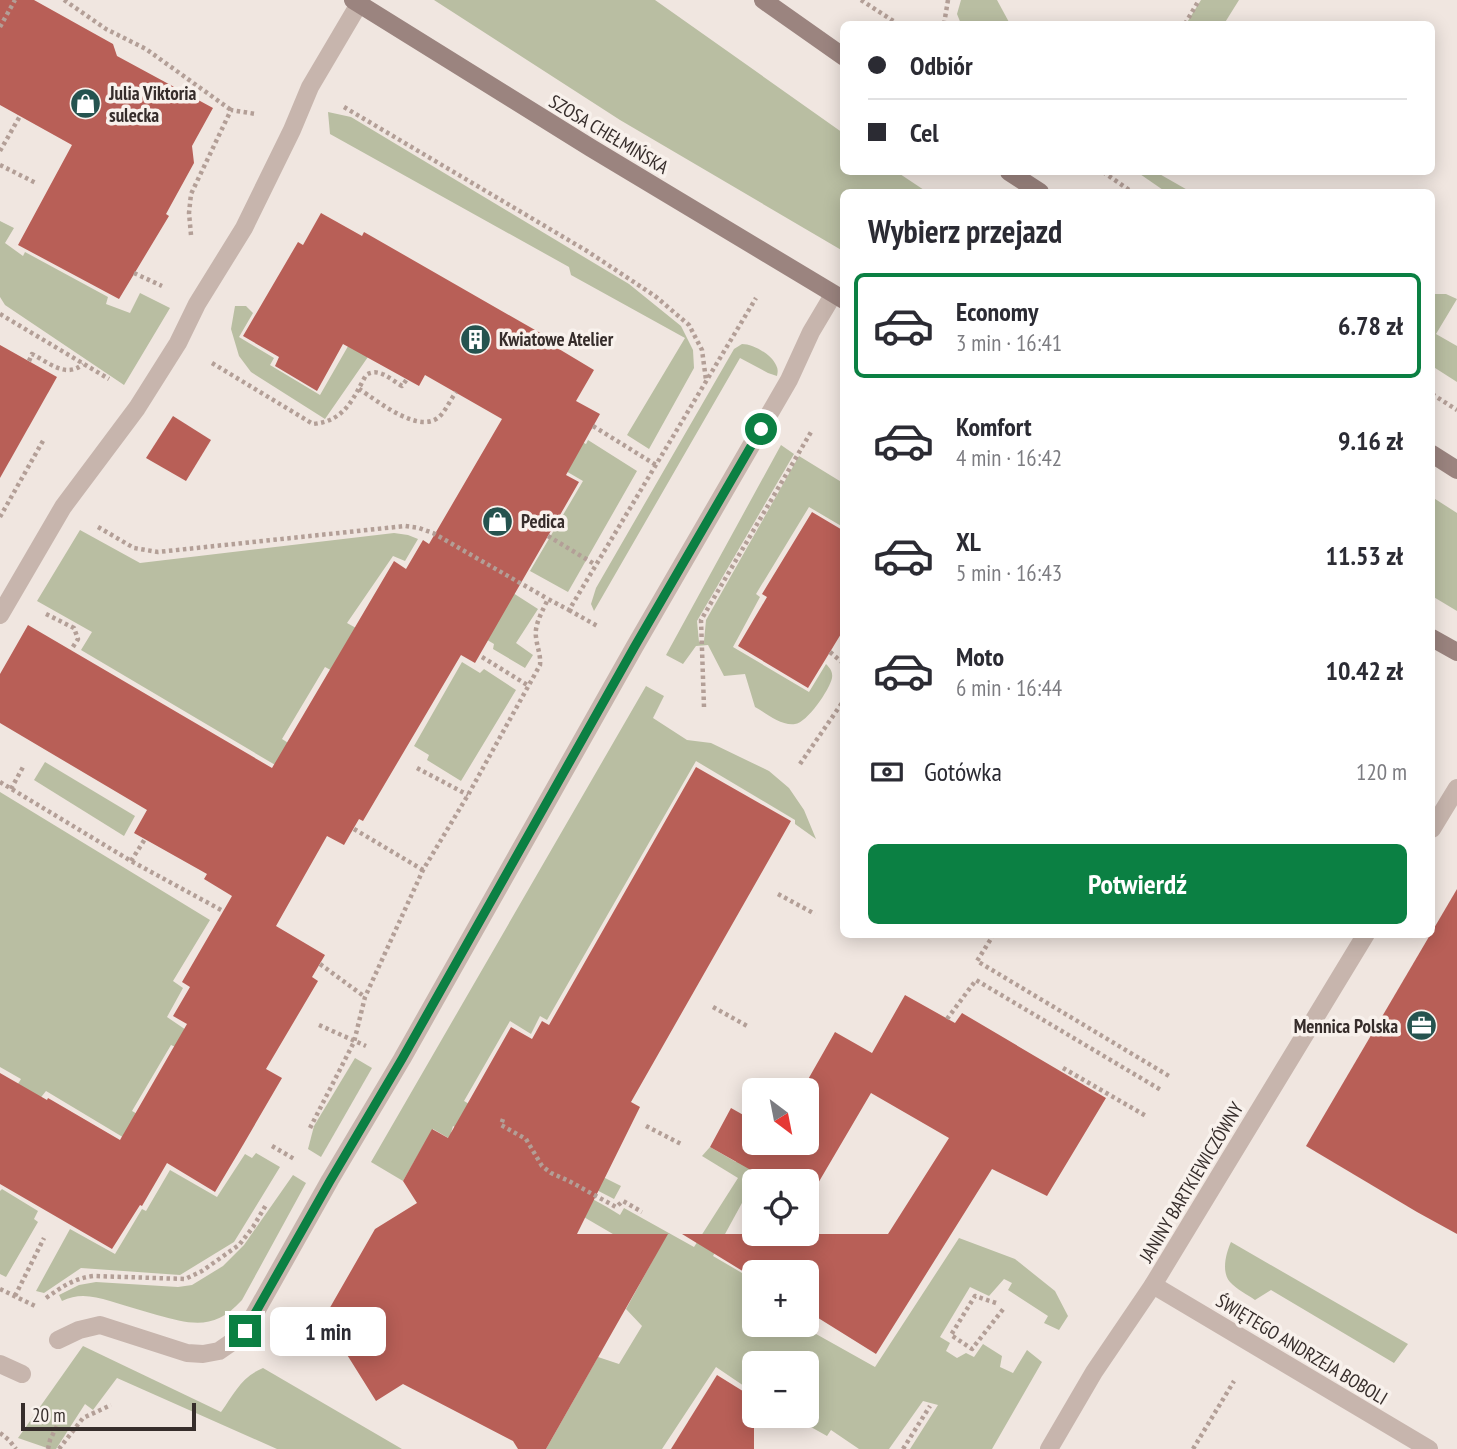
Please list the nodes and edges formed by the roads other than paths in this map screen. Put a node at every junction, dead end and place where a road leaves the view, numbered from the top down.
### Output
1 (763, 0) edge
2 (356, 2) edge
3 (840, 54) edge
4 (1014, 175) edge
5 (1035, 189) edge
6 (838, 298) edge
7 (1435, 456) edge
8 (1457, 470) edge
9 (0, 615) edge
10 (1435, 640) edge
11 (1457, 652) edge
12 (1457, 788) edge
13 (1435, 824) edge
14 (1364, 938) edge
15 (1153, 1285) junction
16 (58, 1340) dead end
17 (0, 1364) edge
18 (22, 1374) dead end
19 (1049, 1449) edge
20 (1429, 1449) edge

1 - 3 main road
2 - 6 main road, SZOSA CHEŁMIŃSKA
2 - 9 street
4 - 5 main road
6 - 16 street
7 - 8 main road
10 - 11 main road
12 - 13 street
14 - 15 street, JANINY BARTKIEWICZÓWNY
15 - 19 street, JANINY BARTKIEWICZÓWNY
15 - 20 street, ŚWIĘTEGO ANDRZEJA BOBOLI
17 - 18 street

